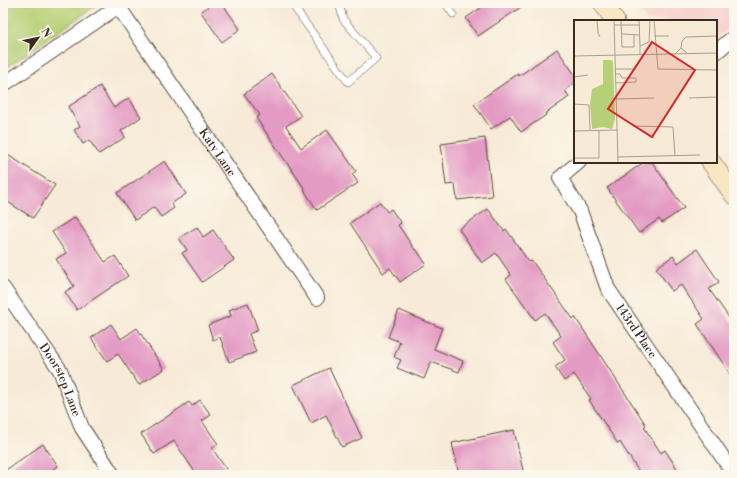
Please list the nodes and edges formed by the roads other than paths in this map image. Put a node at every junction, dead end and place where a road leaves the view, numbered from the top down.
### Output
1 (291, 3) edge
2 (339, 3) edge
3 (445, 3) edge
4 (602, 3) edge
5 (120, 5) edge
6 (453, 14) dead end
7 (614, 20) edge
8 (734, 37) edge
9 (717, 51) edge
10 (3, 86) edge
11 (578, 163) edge
12 (712, 163) edge
13 (734, 195) edge
14 (3, 288) edge
15 (317, 298) dead end
16 (734, 474) edge
17 (114, 475) edge

1 - 2 lane
3 - 6 lane
4 - 7 main road
5 - 10 street
5 - 15 street, Katy Lane
8 - 9 street
11 - 16 street, 143rd Place
12 - 13 main road
14 - 17 street, Doorstep Lane

